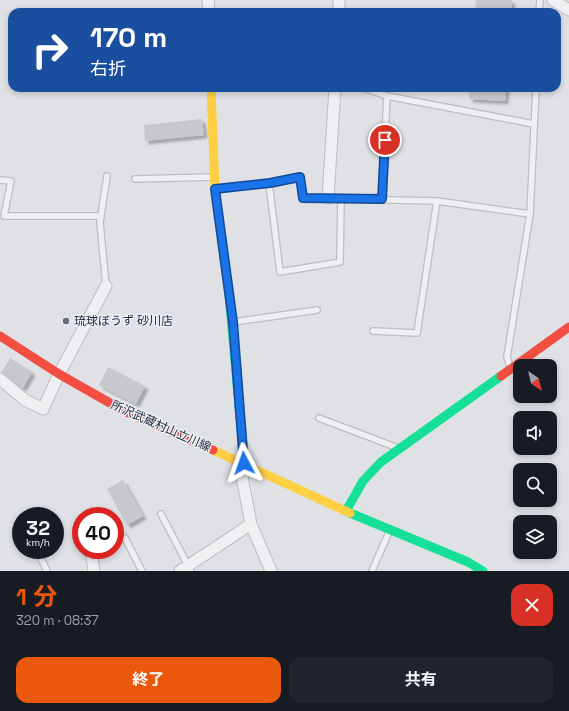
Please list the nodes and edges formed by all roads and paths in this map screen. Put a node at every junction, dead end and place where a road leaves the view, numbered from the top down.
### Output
1 (553, 0) edge
2 (569, 10) edge
3 (211, 92) edge
4 (335, 92) edge
5 (376, 92) edge
6 (536, 92) edge
7 (387, 96) junction
8 (534, 124) junction
9 (107, 176) dead end
10 (214, 177) junction
11 (134, 179) dead end
12 (0, 180) edge
13 (270, 183) junction
14 (215, 189) junction
15 (328, 198) junction
16 (341, 198) junction
17 (382, 199) junction
18 (437, 201) junction
19 (530, 214) junction
20 (101, 216) junction
21 (106, 286) joint
22 (317, 310) dead end
23 (233, 322) junction
24 (569, 327) edge
25 (373, 331) dead end
26 (0, 336) edge
27 (510, 369) junction
28 (58, 374) junction
29 (0, 379) edge
30 (320, 418) dead end
31 (400, 449) junction
32 (246, 464) junction
33 (346, 511) junction
34 (161, 514) dead end
35 (251, 524) junction
36 (390, 530) junction
37 (125, 538) dead end
38 (41, 559) edge
39 (92, 559) edge
40 (465, 567) edge
41 (186, 569) edge
42 (47, 571) edge
43 (94, 571) edge
44 (142, 571) edge
45 (271, 571) edge
46 (372, 571) edge
47 (483, 571) edge

1 - 2 street
3 - 10 street
4 - 15 street
5 - 7 lane
6 - 8 lane
7 - 8 lane
7 - 17 lane
8 - 19 lane
9 - 20 lane
10 - 11 lane
10 - 14 street
12 - 20 lane
13 - 14 lane
13 - 15 lane
13 - 16 lane
14 - 23 street
15 - 16 lane
16 - 17 lane
17 - 18 lane
18 - 19 lane
18 - 25 lane
19 - 27 lane
20 - 21 lane
21 - 28 street
22 - 23 lane
23 - 32 street
24 - 27 street
26 - 28 street, 所沢武蔵村山立川線
27 - 31 street
28 - 29 street
28 - 32 street, 所沢武蔵村山立川線
30 - 31 lane
31 - 33 street
32 - 33 street, 所沢武蔵村山立川線
32 - 35 street
33 - 36 street, 所沢武蔵村山立川線
34 - 41 lane
35 - 41 street
35 - 45 street
36 - 40 street, 所沢武蔵村山立川線
36 - 46 lane
37 - 44 lane
38 - 42 lane
39 - 43 street
40 - 47 street, 所沢武蔵村山立川線

